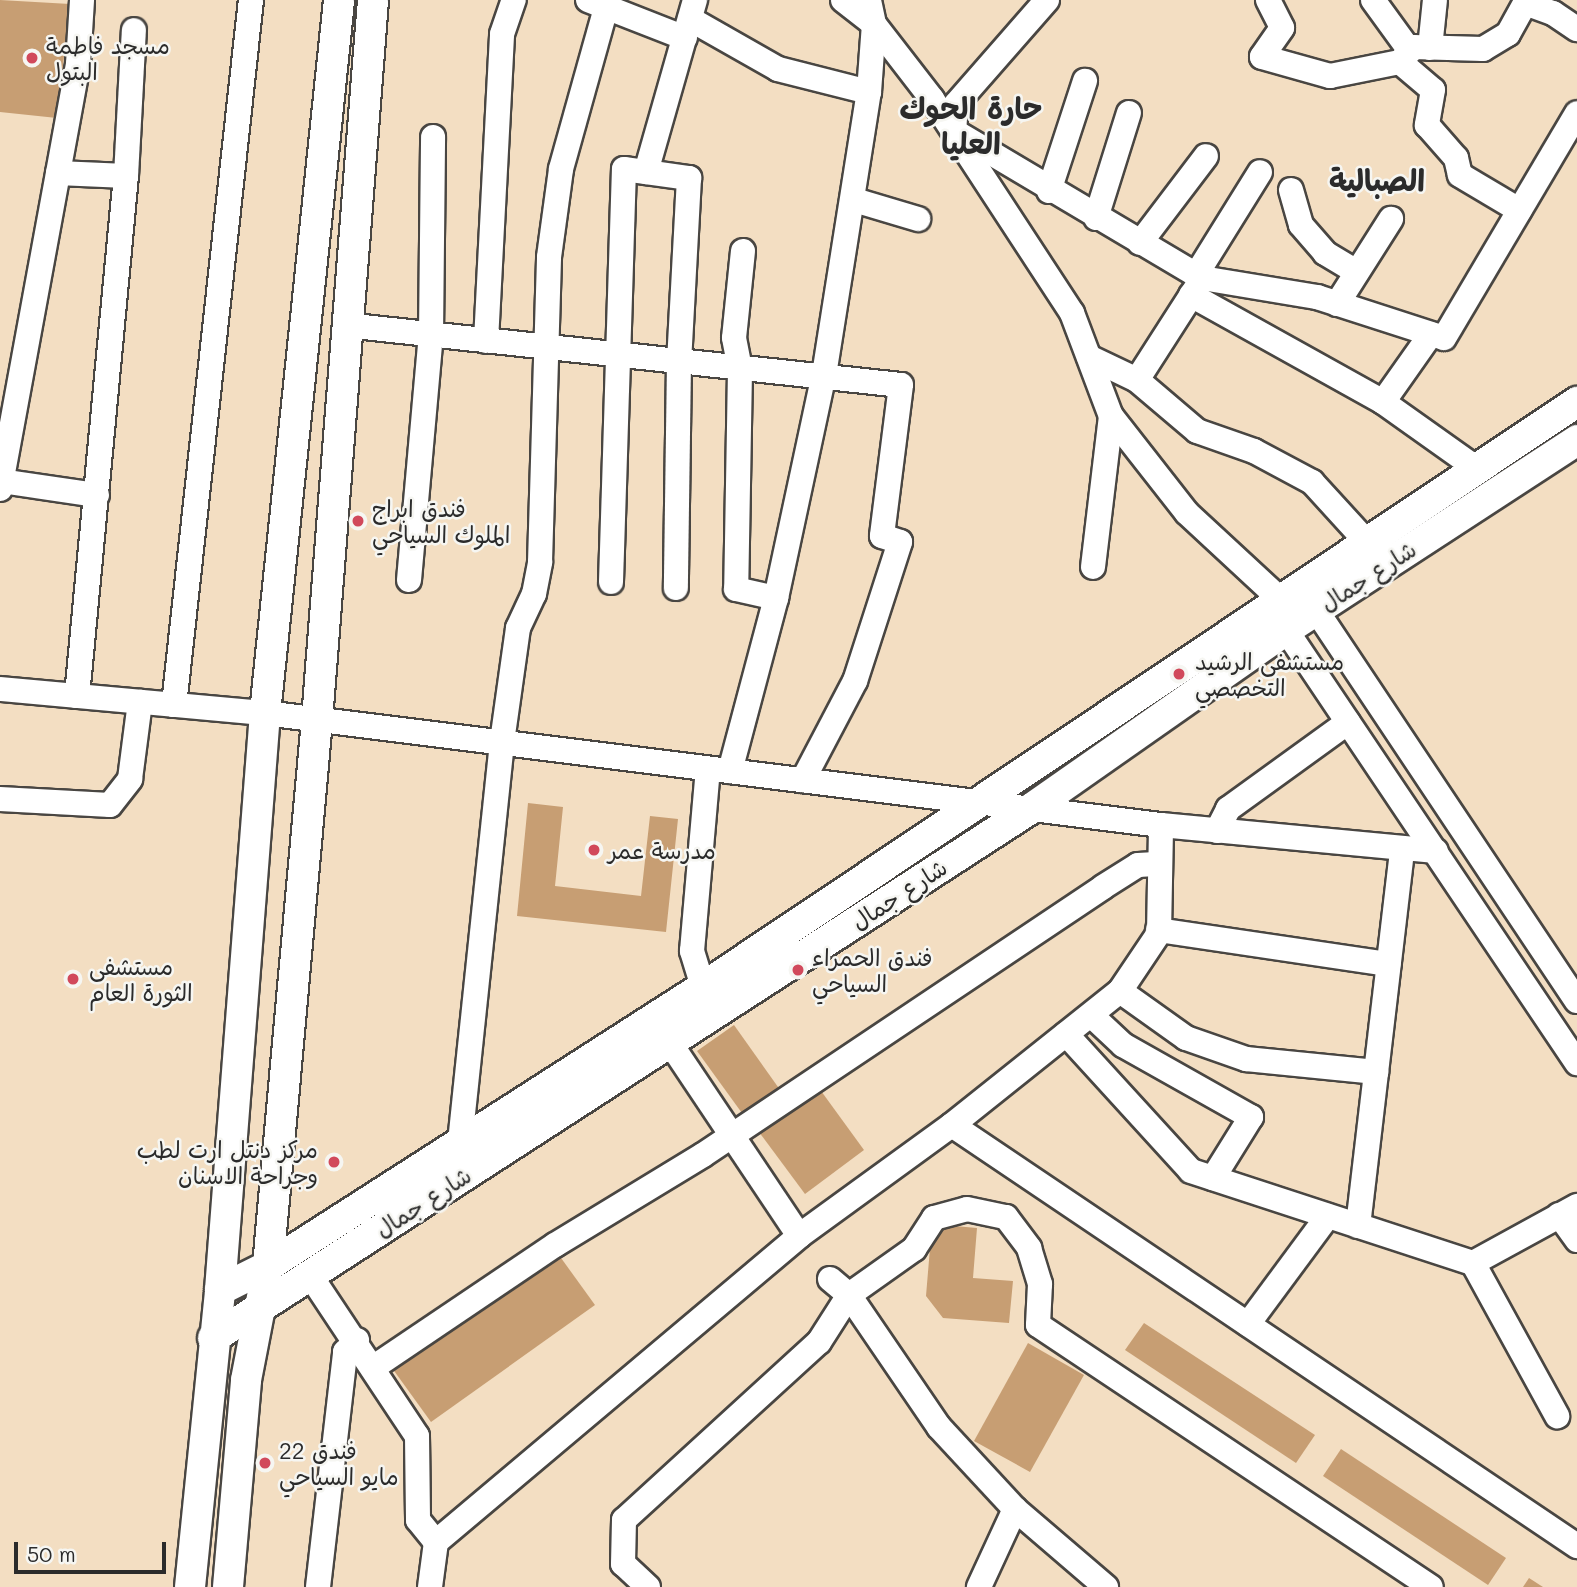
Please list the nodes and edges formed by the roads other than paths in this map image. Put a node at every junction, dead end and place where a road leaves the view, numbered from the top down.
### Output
1 (82, 0) edge
2 (251, 0) edge
3 (339, 0) edge
4 (373, 0) edge
5 (514, 0) edge
6 (844, 0) edge
7 (870, 0) edge
8 (1047, 0) edge
9 (1268, 0) edge
10 (1373, 0) edge
11 (1435, 0) edge
12 (597, 4) edge
13 (690, 19) edge
14 (874, 24) junction
15 (1577, 29) edge
16 (134, 30) dead end
17 (1413, 54) junction
18 (1085, 81) dead end
19 (869, 92) junction
20 (1129, 113) dead end
21 (1577, 113) edge
22 (954, 131) junction
23 (433, 137) dead end
24 (1206, 156) dead end
25 (646, 172) junction
26 (1260, 172) dead end
27 (58, 173) junction
28 (126, 176) junction
29 (1291, 190) dead end
30 (1049, 191) junction
31 (854, 200) junction
32 (1520, 210) junction
33 (1096, 218) junction
34 (918, 219) dead end
35 (1391, 219) dead end
36 (1140, 243) junction
37 (743, 251) dead end
38 (1357, 272) junction
39 (1197, 283) junction
40 (1337, 304) junction
41 (345, 325) junction
42 (1431, 334) junction
43 (431, 335) junction
44 (486, 341) junction
45 (550, 347) junction
46 (616, 355) junction
47 (1089, 357) junction
48 (679, 362) junction
49 (740, 370) junction
50 (824, 375) junction
51 (1137, 380) junction
52 (1383, 401) junction
53 (1577, 402) edge
54 (1111, 416) junction
55 (1577, 440) edge
56 (1476, 468) junction
57 (1, 485) edge
58 (97, 495) junction
59 (1365, 540) junction
60 (1093, 567) dead end
61 (409, 580) dead end
62 (611, 582) dead end
63 (676, 588) dead end
64 (776, 598) junction
65 (1316, 610) junction
66 (1284, 615) junction
67 (0, 689) edge
68 (77, 696) junction
69 (141, 702) junction
70 (174, 705) junction
71 (265, 713) junction
72 (317, 720) junction
73 (1348, 722) junction
74 (502, 742) junction
75 (719, 770) junction
76 (803, 780) junction
77 (0, 799) edge
78 (988, 800) junction
79 (1032, 808) junction
80 (1161, 825) junction
81 (1217, 831) junction
82 (1402, 850) junction
83 (1436, 851) junction
84 (1160, 864) junction
85 (1158, 930) junction
86 (1389, 964) junction
87 (703, 987) junction
88 (1120, 991) junction
89 (1577, 1001) edge
90 (1091, 1015) junction
91 (662, 1031) junction
92 (1066, 1034) junction
93 (1577, 1063) edge
94 (1376, 1072) junction
95 (952, 1125) junction
96 (732, 1136) junction
97 (460, 1142) junction
98 (1213, 1178) junction
99 (1568, 1210) edge
100 (1328, 1216) junction
101 (1358, 1226) junction
102 (799, 1236) junction
103 (1577, 1240) edge
104 (1473, 1263) junction
105 (268, 1266) junction
106 (310, 1275) junction
107 (830, 1279) dead end
108 (219, 1290) junction
109 (849, 1295) junction
110 (263, 1306) junction
111 (1248, 1324) junction
112 (213, 1338) junction
113 (357, 1340) junction
114 (374, 1367) junction
115 (1557, 1416) dead end
116 (1015, 1509) junction
117 (436, 1542) junction
118 (1577, 1546) edge
119 (190, 1587) edge
120 (228, 1587) edge
121 (318, 1587) edge
122 (430, 1587) edge
123 (648, 1587) edge
124 (979, 1587) edge
125 (1106, 1587) edge
126 (1431, 1587) edge

1 - 27 street
2 - 70 street
3 - 71 main road
4 - 41 main road
5 - 44 street
6 - 14 street
7 - 14 street
8 - 22 street
9 - 17 street
10 - 17 street
11 - 17 street
12 - 13 street
12 - 45 street
13 - 19 street
13 - 25 street
14 - 19 street
14 - 22 street
15 - 17 street
16 - 28 street
17 - 32 street
18 - 30 street
19 - 31 street
20 - 33 street
21 - 32 street
22 - 30 street
22 - 47 street
23 - 43 street
24 - 36 street
25 - 46 street
25 - 48 street
26 - 39 street
27 - 28 street
27 - 57 street
28 - 58 street
29 - 38 street
30 - 33 street
31 - 34 street
31 - 50 street
32 - 42 street
33 - 36 street
35 - 38 street
36 - 39 street
37 - 49 street
38 - 40 street
39 - 40 street
39 - 51 street
39 - 52 street
40 - 42 street
41 - 43 street
41 - 72 main road
42 - 52 street
43 - 44 street
43 - 61 street
44 - 45 street
45 - 46 street
45 - 74 street
46 - 48 street
46 - 62 street
47 - 51 street
47 - 54 street
48 - 49 street
48 - 63 street
49 - 50 street
49 - 64 street
50 - 64 street
50 - 76 street
51 - 59 street
52 - 56 street
53 - 56 main road, شارع جمال
54 - 60 street
54 - 66 street
55 - 65 main road, شارع جمال
56 - 59 main road, شارع جمال
57 - 58 street
58 - 68 street
59 - 66 main road, شارع جمال
64 - 75 street
65 - 66 main road, شارع جمال
65 - 89 street
66 - 73 street
66 - 78 main road, شارع جمال
66 - 79 main road, شارع جمال
67 - 68 street
68 - 69 street
69 - 70 street
69 - 77 street
70 - 71 street
71 - 72 street
71 - 108 main road
72 - 74 street
72 - 105 main road
73 - 81 street
73 - 83 street
74 - 75 street
74 - 97 street
75 - 76 street
75 - 87 street
76 - 78 street
78 - 79 street
78 - 87 main road, شارع جمال
79 - 80 street
79 - 91 main road, شارع جمال
80 - 81 street
80 - 84 street
81 - 82 street
82 - 83 street
82 - 86 street
83 - 93 street
84 - 85 street
84 - 96 street
85 - 86 street
85 - 88 street
86 - 94 street
87 - 91 main road, شارع جمال
88 - 90 street
88 - 94 street
90 - 92 street
90 - 98 street
91 - 96 street
91 - 97 main road, شارع جمال
91 - 106 main road, شارع جمال
92 - 95 street
92 - 98 street
94 - 101 street
95 - 102 street
95 - 111 street
96 - 102 street
96 - 114 street
97 - 105 main road, شارع جمال
98 - 100 street
99 - 103 street
99 - 104 street
100 - 101 street
100 - 111 street
101 - 104 street
102 - 117 street
104 - 115 street
105 - 108 main road, شارع جمال
105 - 110 main road
106 - 110 main road, شارع جمال
106 - 113 street
107 - 109 street
108 - 112 main road
109 - 116 street
109 - 123 street
109 - 126 street
110 - 112 main road, شارع جمال
110 - 120 main road
111 - 118 street
112 - 119 main road
113 - 114 street
113 - 121 street
114 - 117 street
116 - 124 street
116 - 125 street
117 - 122 street

